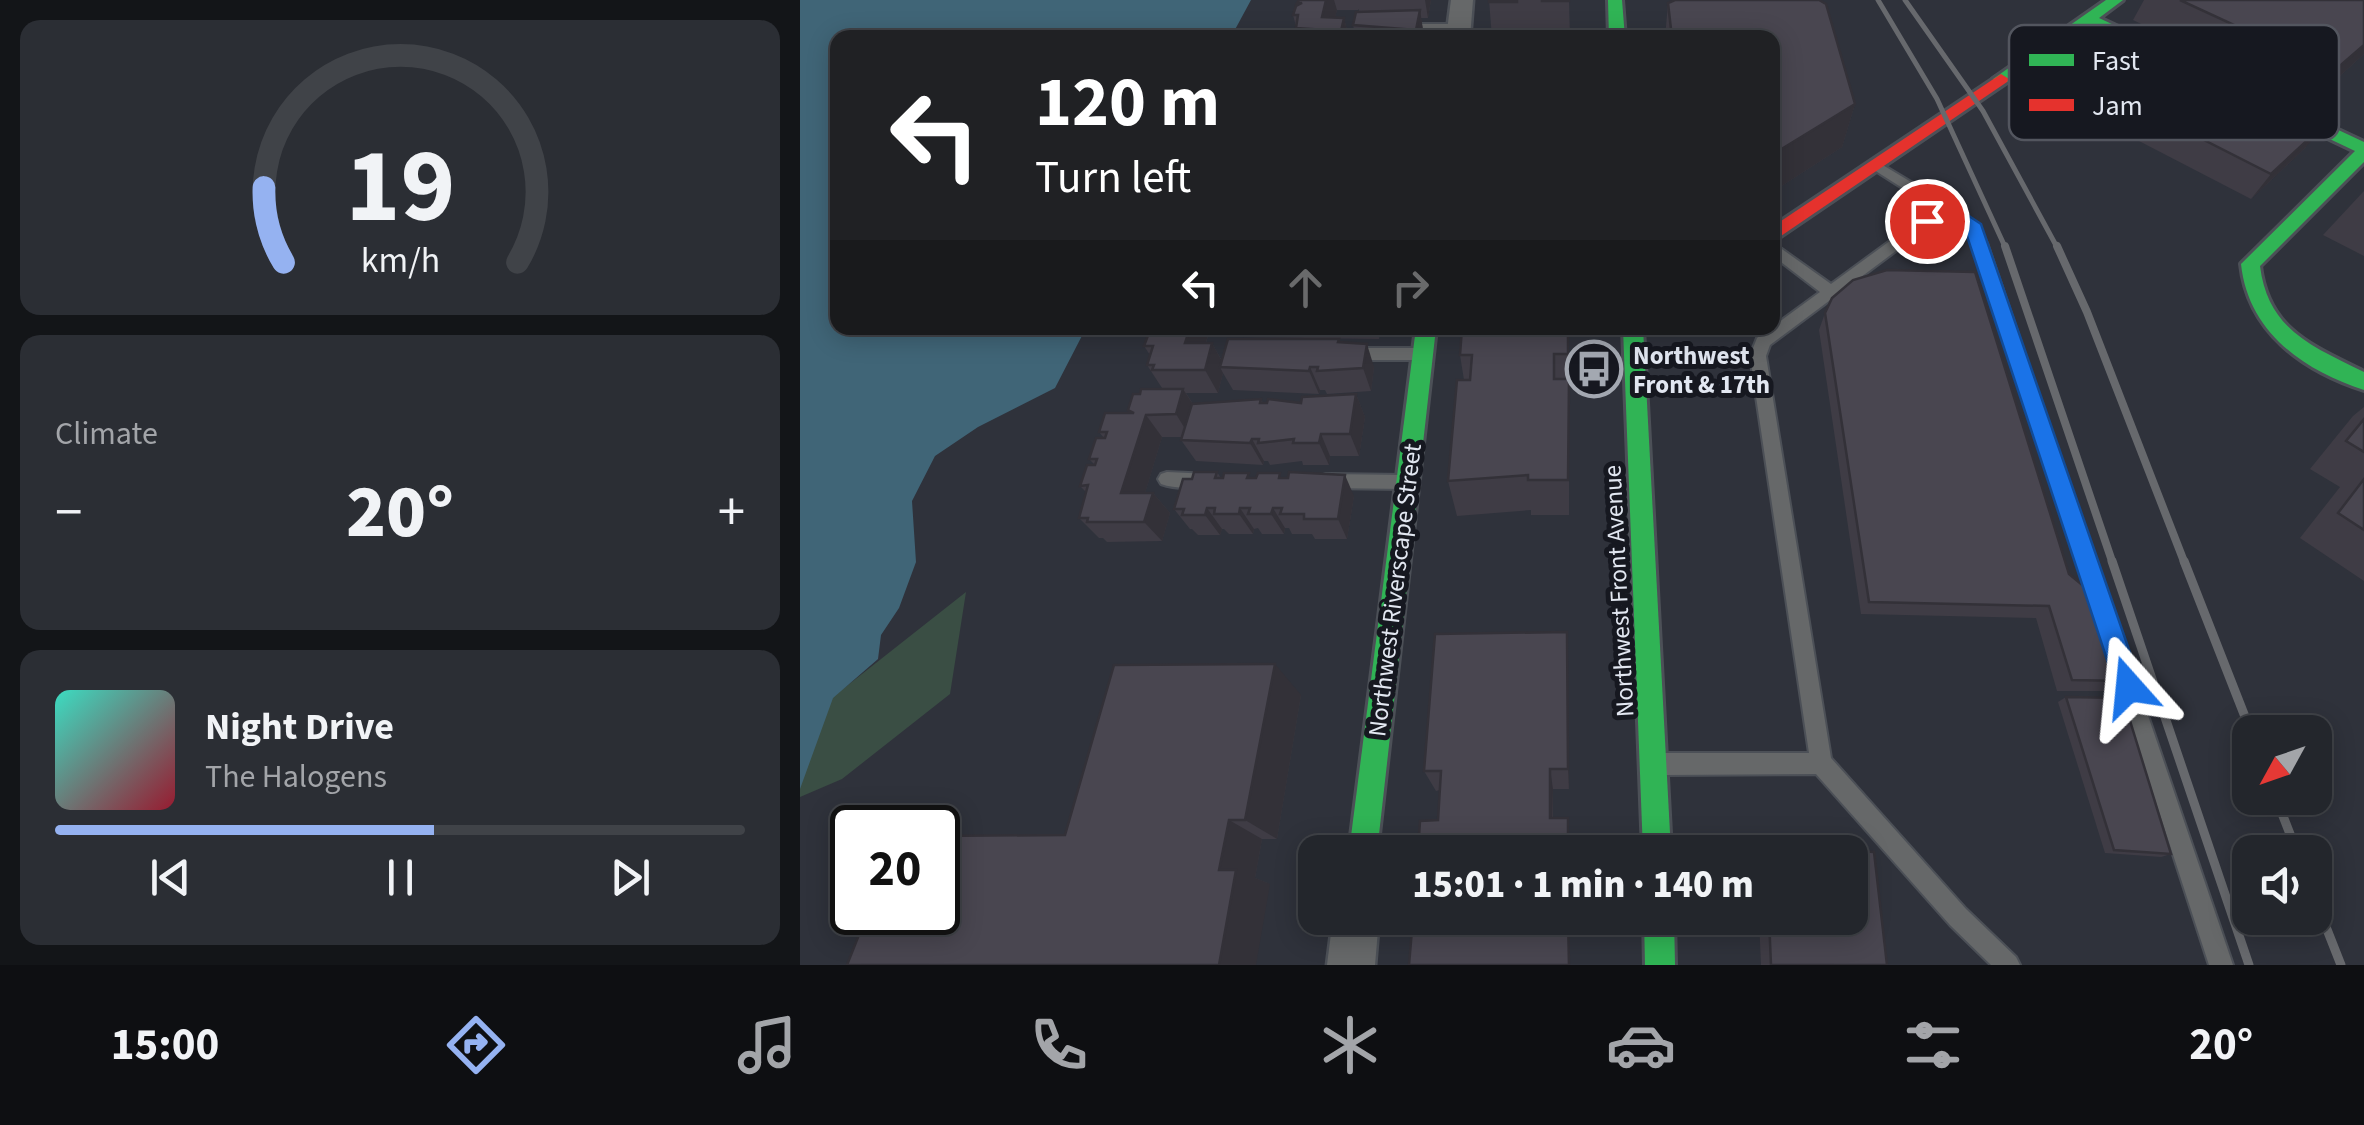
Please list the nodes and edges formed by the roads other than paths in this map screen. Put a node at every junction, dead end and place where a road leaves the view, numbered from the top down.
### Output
1 (1462, 0) edge
2 (1615, 0) edge
3 (2112, 1) edge
4 (2089, 19) junction
5 (2080, 25) edge
6 (2102, 25) edge
7 (1380, 28) edge
8 (1411, 30) edge
9 (1458, 30) edge
10 (1616, 30) edge
11 (2009, 74) edge
12 (2339, 138) edge
13 (2364, 150) edge
14 (1876, 165) junction
15 (1927, 210) junction
16 (1780, 231) edge
17 (1780, 253) edge
18 (1831, 292) junction
19 (1780, 330) edge
20 (1425, 335) edge
21 (1632, 335) edge
22 (1773, 335) edge
23 (1330, 354) edge
24 (1422, 354) junction
25 (2364, 382) edge
26 (1167, 479) dead end
27 (1227, 480) edge
28 (1306, 480) edge
29 (1406, 482) junction
30 (1821, 762) junction
31 (1654, 764) junction
32 (1365, 835) edge
33 (1656, 835) edge
34 (1354, 935) edge
35 (1659, 935) edge
36 (1351, 965) edge
37 (1660, 965) edge
38 (2008, 965) edge
39 (2222, 965) edge

1 - 9 street
2 - 10 street
3 - 4 street
4 - 5 street
4 - 6 street
7 - 8 lane
11 - 14 street
12 - 13 street
13 - 25 street
14 - 15 lane
14 - 16 street
15 - 18 lane
15 - 39 lane
17 - 18 lane
18 - 19 lane
20 - 24 street, Northwest Riverscape Street
21 - 31 street, Northwest Front Avenue
22 - 30 lane
23 - 24 lane
24 - 29 street, Northwest Riverscape Street
26 - 27 lane
28 - 29 lane
29 - 32 street, Northwest Riverscape Street
30 - 31 lane
30 - 38 lane
31 - 33 street, Northwest Front Avenue
34 - 36 street
35 - 37 street

